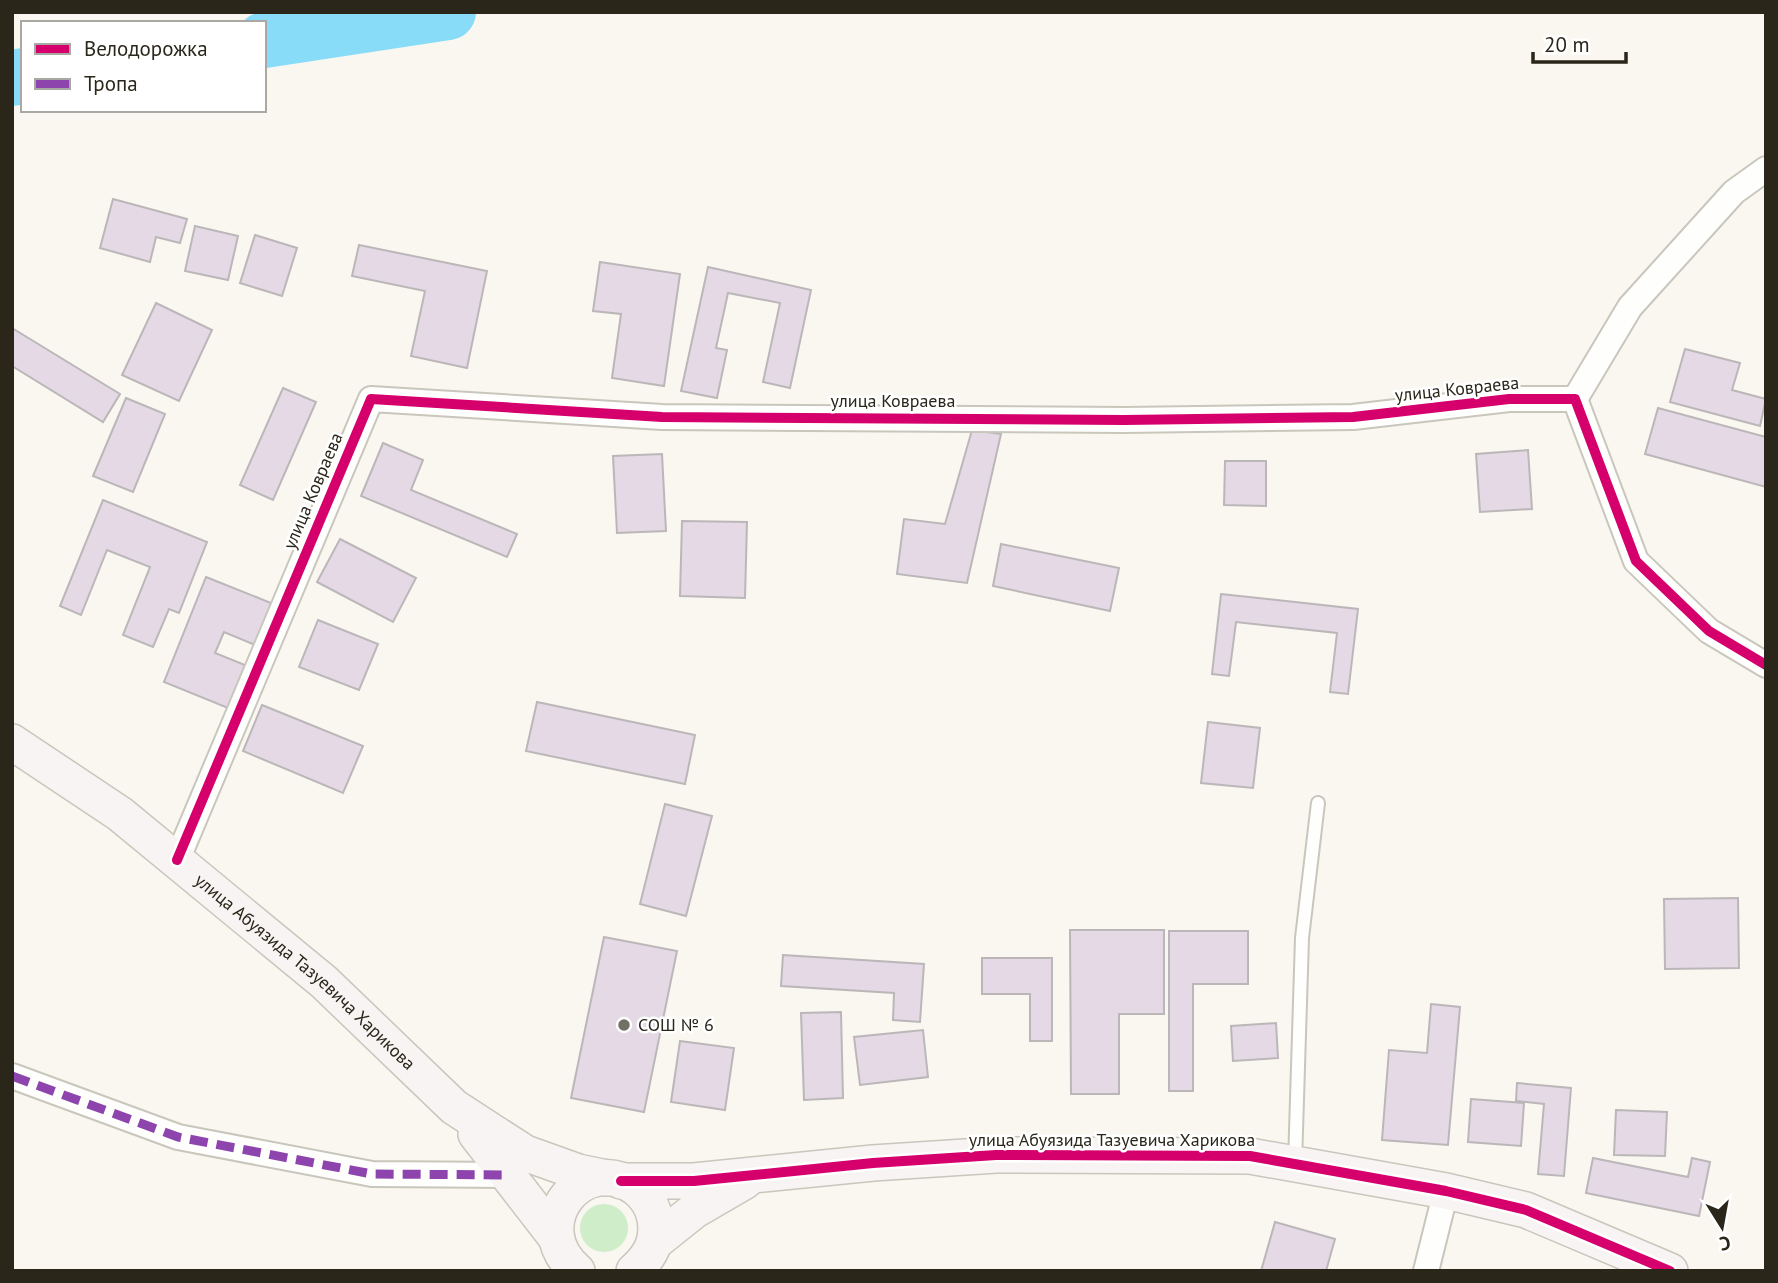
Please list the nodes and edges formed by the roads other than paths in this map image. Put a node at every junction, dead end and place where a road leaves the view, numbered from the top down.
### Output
1 (1766, 169) edge
2 (1574, 399) junction
3 (1766, 664) edge
4 (12, 742) edge
5 (1318, 803) dead end
6 (177, 860) junction
7 (12, 1076) edge
8 (454, 1107) junction
9 (1295, 1164) junction
10 (757, 1174) junction
11 (510, 1175) junction
12 (614, 1180) junction
13 (1447, 1191) junction
14 (563, 1256) edge
15 (643, 1261) edge
16 (1426, 1271) edge
17 (1670, 1271) edge

1 - 2 street
2 - 3 street
2 - 6 street, улица Ковраева
4 - 6 street, улица Абуязида Тазуевича Харикова
5 - 9 lane
6 - 8 street, улица Абуязида Тазуевича Харикова
7 - 11 street
8 - 11 street
8 - 12 street, улица Абуязида Тазуевича Харикова
9 - 10 street, улица Абуязида Тазуевича Харикова
9 - 13 street, улица Абуязида Тазуевича Харикова
10 - 12 street, улица Абуязида Тазуевича Харикова
10 - 15 street
11 - 14 street
12 - 14 street
12 - 15 street
13 - 16 street
13 - 17 street, улица Абуязида Тазуевича Харикова

